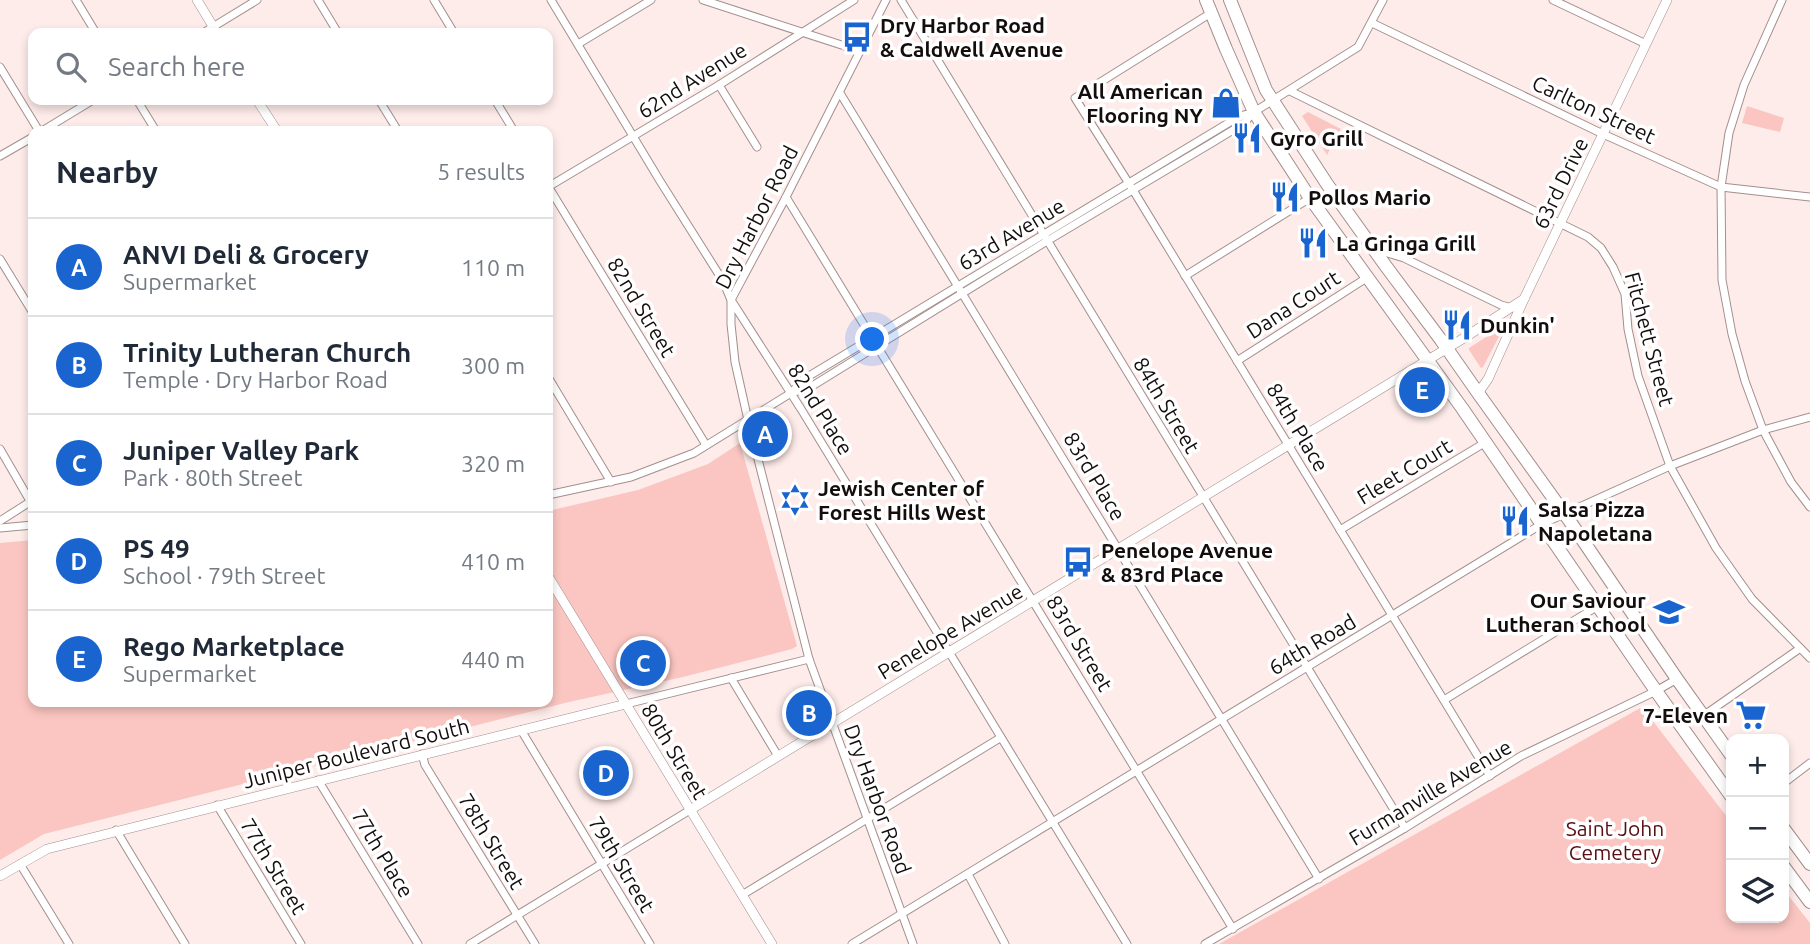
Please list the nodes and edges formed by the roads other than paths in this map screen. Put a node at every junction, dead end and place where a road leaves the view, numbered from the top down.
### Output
1 (76, 0) edge
2 (197, 0) edge
3 (257, 0) edge
4 (318, 0) edge
5 (434, 0) edge
6 (551, 0) edge
7 (651, 0) edge
8 (703, 0) edge
9 (854, 0) edge
10 (886, 0) edge
11 (901, 0) edge
12 (1206, 0) edge
13 (1231, 0) edge
14 (1383, 0) edge
15 (1553, 0) edge
16 (1667, 0) edge
17 (1782, 0) edge
18 (1211, 13) junction
19 (1372, 23) junction
20 (93, 28) edge
21 (214, 28) edge
22 (218, 28) edge
23 (335, 28) edge
24 (451, 28) edge
25 (804, 32) junction
26 (578, 44) junction
27 (1646, 44) junction
28 (860, 51) junction
29 (0, 67) edge
30 (719, 85) junction
31 (1290, 91) junction
32 (840, 93) junction
33 (1273, 102) junction
34 (84, 105) edge
35 (140, 105) edge
36 (260, 105) edge
37 (382, 105) edge
38 (498, 105) edge
39 (1255, 112) junction
40 (37, 126) edge
41 (49, 126) edge
42 (153, 126) edge
43 (274, 126) edge
44 (395, 126) edge
45 (511, 126) edge
46 (1603, 134) junction
47 (634, 136) junction
48 (28, 139) edge
49 (757, 147) dead end
50 (0, 156) edge
51 (553, 184) edge
52 (1131, 187) junction
53 (1721, 187) junction
54 (553, 195) edge
55 (786, 197) junction
56 (1810, 197) edge
57 (1310, 198) junction
58 (1560, 224) junction
59 (1045, 239) junction
60 (1374, 249) junction
61 (0, 259) edge
62 (1185, 275) junction
63 (1368, 277) junction
64 (961, 290) junction
65 (1524, 299) junction
66 (731, 300) junction
67 (28, 305) edge
68 (1512, 308) junction
69 (873, 338) junction
70 (878, 346) junction
71 (1447, 348) junction
72 (1427, 359) junction
73 (1237, 361) junction
74 (553, 385) edge
75 (791, 393) junction
76 (1478, 393) junction
77 (1810, 416) edge
78 (748, 420) junction
79 (1763, 430) junction
80 (1486, 442) junction
81 (706, 445) junction
82 (1288, 446) junction
83 (0, 449) edge
84 (1670, 466) junction
85 (611, 482) junction
86 (28, 494) edge
87 (553, 494) edge
88 (1203, 498) junction
89 (28, 505) edge
90 (1810, 508) edge
91 (1564, 513) junction
92 (0, 521) edge
93 (1542, 524) junction
94 (28, 525) edge
95 (0, 528) edge
96 (1340, 530) junction
97 (1119, 549) junction
98 (553, 584) edge
99 (1033, 601) junction
100 (1598, 606) junction
101 (1392, 616) junction
102 (1799, 649) junction
103 (948, 653) junction
104 (1810, 658) edge
105 (809, 659) junction
106 (1307, 667) junction
107 (731, 678) junction
108 (1677, 679) junction
109 (1657, 691) junction
110 (1444, 700) junction
111 (626, 704) junction
112 (1703, 716) junction
113 (1222, 719) junction
114 (832, 724) junction
115 (520, 730) junction
116 (1000, 738) junction
117 (1726, 748) edge
118 (422, 754) junction
119 (778, 756) junction
120 (1810, 763) edge
121 (1137, 771) junction
122 (1490, 776) junction
123 (1789, 779) edge
124 (318, 780) junction
125 (1726, 789) edge
126 (217, 805) junction
127 (690, 810) junction
128 (867, 818) junction
129 (1052, 822) junction
130 (1405, 828) junction
131 (116, 831) junction
132 (1789, 836) edge
133 (20, 864) junction
134 (602, 864) junction
135 (1810, 864) edge
136 (968, 874) junction
137 (1789, 874) edge
138 (0, 876) edge
139 (1319, 879) junction
140 (742, 895) junction
141 (1810, 902) edge
142 (902, 914) junction
143 (517, 915) junction
144 (1233, 929) junction
145 (69, 944) edge
146 (185, 944) edge
147 (301, 944) edge
148 (418, 944) edge
149 (470, 944) edge
150 (535, 944) edge
151 (650, 944) edge
152 (772, 944) edge
153 (852, 944) edge
154 (913, 944) edge
155 (1005, 944) edge
156 (1127, 944) edge
157 (1205, 944) edge

1 - 20 street
2 - 21 street
3 - 22 street
4 - 23 street
5 - 24 street
6 - 26 street, 82nd Place
7 - 26 street
8 - 25 street
9 - 25 street, 62nd Avenue
10 - 28 street, Dry Harbor Road
11 - 59 street, 84th Street
12 - 18 main road
13 - 33 main road
14 - 19 street, 63rd Avenue
15 - 27 street
16 - 27 street, 63rd Drive
17 - 53 street
18 - 39 main road
18 - 52 street, 84th Place
19 - 31 street, 63rd Avenue
19 - 46 street, Carlton Street
25 - 28 street
25 - 30 street, 62nd Avenue
26 - 47 street, 82nd Place
27 - 46 street, 63rd Drive
28 - 32 street, Dry Harbor Road
29 - 40 street
30 - 47 street, 62nd Avenue
30 - 49 street
31 - 33 street, 63rd Avenue
31 - 58 street, Fitchett Street
32 - 55 street, Dry Harbor Road
32 - 64 street, 83rd Place
33 - 39 street, 63rd Avenue
33 - 60 main road
34 - 41 street
35 - 42 street
36 - 43 street
37 - 44 street
38 - 45 street
39 - 52 street, 63rd Avenue
39 - 57 main road
46 - 53 street, Carlton Street
46 - 58 street, 63rd Drive
47 - 51 street, 62nd Avenue
47 - 66 street, 82nd Place
48 - 50 street
52 - 59 street, 63rd Avenue
52 - 62 street, 84th Place
53 - 56 street, Carlton Street
53 - 79 street
54 - 81 street, 82nd Street
55 - 66 street, Dry Harbor Road
55 - 69 street, 83rd Street
57 - 62 street
57 - 63 main road
58 - 65 street, 63rd Drive
58 - 84 street, Fitchett Street
59 - 64 street, 63rd Avenue
59 - 88 street, 84th Street
60 - 68 street
60 - 71 main road
61 - 67 street
62 - 73 street, 84th Place
63 - 72 main road
63 - 73 street, Dana Court
64 - 69 street, 63rd Avenue
64 - 70 street, 63rd Avenue
64 - 97 street, 83rd Place
65 - 68 street, 63rd Drive
65 - 76 street
66 - 75 street, 82nd Place
66 - 78 street, Dry Harbor Road
68 - 71 street, 63rd Drive
69 - 70 street, 83rd Street
69 - 75 street, 63rd Avenue
70 - 75 street, 63rd Avenue
70 - 99 street, 83rd Street
71 - 72 street, Penelope Avenue
71 - 76 main road
72 - 80 main road
72 - 82 street, Penelope Avenue
73 - 82 street, 84th Place
74 - 85 street
75 - 78 street, 63rd Avenue
75 - 103 street, 82nd Place
76 - 91 main road
77 - 79 street, 64th Road
78 - 81 street, 63rd Avenue
78 - 105 street, Dry Harbor Road
79 - 84 street, 64th Road
79 - 90 street
80 - 93 main road
80 - 96 street, Fleet Court
81 - 85 street, 63rd Avenue
82 - 88 street, Penelope Avenue
82 - 96 street, 84th Place
83 - 86 street
84 - 91 street, 64th Road
84 - 102 street, Fitchett Street
85 - 87 street, 63rd Avenue
88 - 97 street, Penelope Avenue
88 - 106 street, 84th Street
89 - 92 street
91 - 93 street, 64th Road
91 - 108 main road
93 - 100 main road
93 - 101 street, 64th Road
94 - 95 street
96 - 101 street, 84th Place
97 - 99 street, Penelope Avenue
97 - 113 street, 83rd Place
98 - 111 street, 80th Street
99 - 103 street, Penelope Avenue
99 - 121 street, 83rd Street
100 - 109 main road
100 - 110 street
101 - 106 street, 64th Road
101 - 110 street, 84th Place
102 - 104 street, Fitchett Street
102 - 112 street
103 - 114 street, Penelope Avenue
103 - 116 street, 82nd Place
105 - 107 street, Juniper Boulevard South
105 - 114 street, Dry Harbor Road
106 - 113 street, 64th Road
106 - 130 street, 84th Street
107 - 111 street, Juniper Boulevard South
107 - 119 street
108 - 109 street, Furmanville Avenue
108 - 112 main road
109 - 122 street, Furmanville Avenue
109 - 125 main road
110 - 122 street, 84th Place
111 - 115 street, Juniper Boulevard South
111 - 127 street, 80th Street
112 - 117 main road
113 - 121 street, 64th Road
113 - 139 street, 83rd Place
114 - 119 street, Penelope Avenue
114 - 128 street, Dry Harbor Road
115 - 118 street, Juniper Boulevard South
115 - 134 street, 79th Street
116 - 128 street
116 - 129 street, 82nd Place
118 - 124 street, Juniper Boulevard South
118 - 143 street, 78th Street
119 - 127 street, Penelope Avenue
120 - 123 street
121 - 129 street, 64th Road
121 - 144 street, 83rd Street
122 - 130 street, Furmanville Avenue
124 - 126 street, Juniper Boulevard South
124 - 148 street, 77th Place
126 - 131 street, Juniper Boulevard South
126 - 147 street, 77th Street
127 - 134 street, Penelope Avenue
127 - 140 street, 80th Street
128 - 140 street
128 - 142 street, Dry Harbor Road
129 - 136 street, 64th Road
129 - 156 street, 82nd Place
130 - 139 street, Furmanville Avenue
131 - 133 street, Juniper Boulevard South
131 - 146 street
132 - 135 main road
133 - 138 street, Juniper Boulevard South
133 - 145 street
134 - 143 street, Penelope Avenue
134 - 151 street, 79th Street
136 - 142 street, 64th Road
136 - 155 street
137 - 141 main road
139 - 144 street, Furmanville Avenue
140 - 152 street, 80th Street
142 - 153 street, 64th Road
142 - 154 street, Dry Harbor Road
143 - 149 street, Penelope Avenue
143 - 150 street, 78th Street
144 - 157 street, Furmanville Avenue

